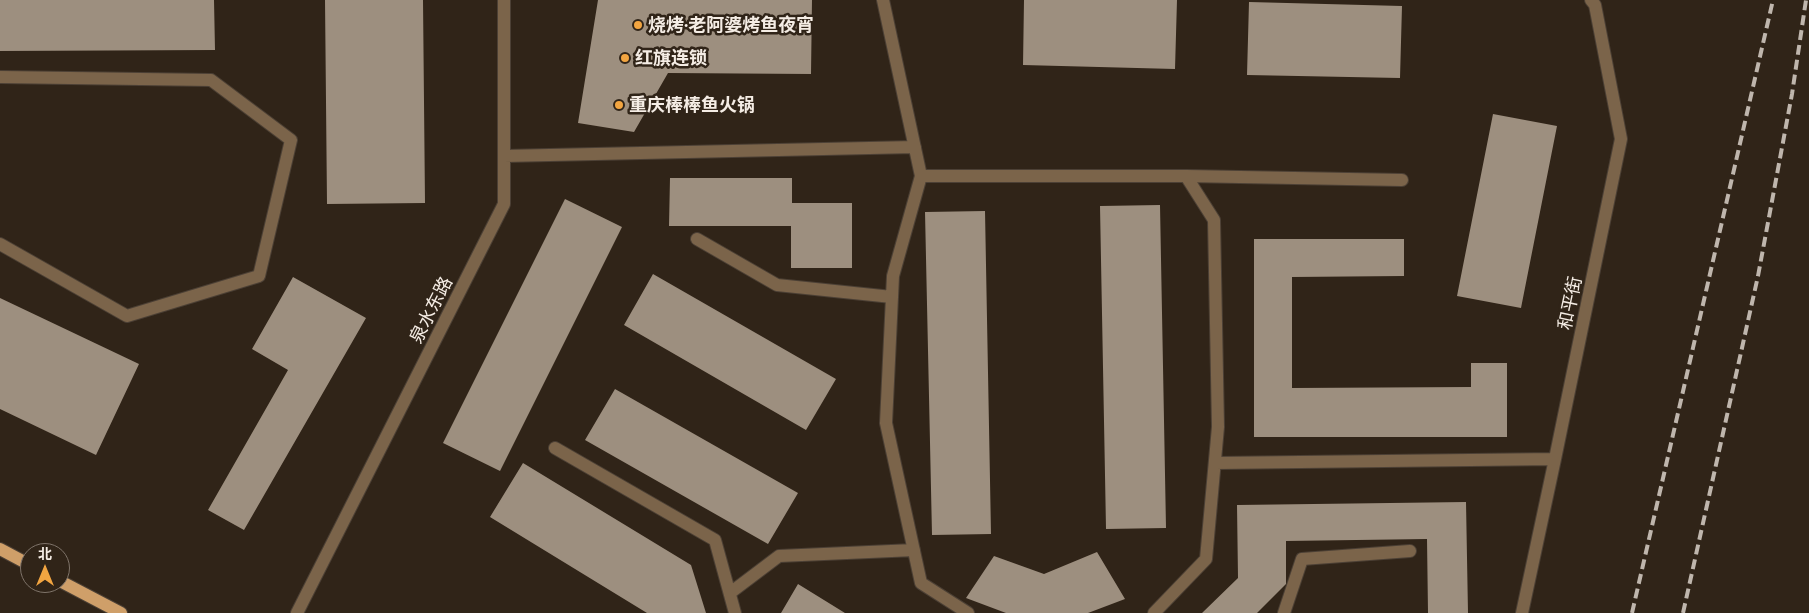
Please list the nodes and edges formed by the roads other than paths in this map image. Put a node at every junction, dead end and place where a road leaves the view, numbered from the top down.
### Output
1 (504, 0) edge
2 (883, 0) edge
3 (1591, 0) edge
4 (0, 77) edge
5 (915, 147) junction
6 (504, 156) junction
7 (922, 176) junction
8 (1186, 176) junction
9 (1402, 180) dead end
10 (698, 239) dead end
11 (0, 244) edge
12 (892, 296) junction
13 (555, 448) dead end
14 (1555, 459) junction
15 (1215, 463) junction
16 (0, 549) edge
17 (914, 550) junction
18 (1410, 551) dead end
19 (20, 560) edge
20 (70, 586) edge
21 (730, 593) junction
22 (121, 613) edge
23 (297, 613) edge
24 (735, 613) edge
25 (968, 613) edge
26 (1154, 613) edge
27 (1284, 613) edge
28 (1522, 613) edge

1 - 6 street, 泉水东路
2 - 5 street
3 - 14 street, 和平街
4 - 11 street
5 - 6 street
5 - 7 street
6 - 23 street, 泉水东路
7 - 8 street
7 - 12 street
8 - 9 street
8 - 15 street
10 - 12 street
12 - 17 street
13 - 21 street
14 - 15 street
14 - 28 street, 和平街
15 - 26 street
16 - 19 main road
17 - 21 street
17 - 25 street
18 - 27 street
20 - 22 main road
21 - 24 street

